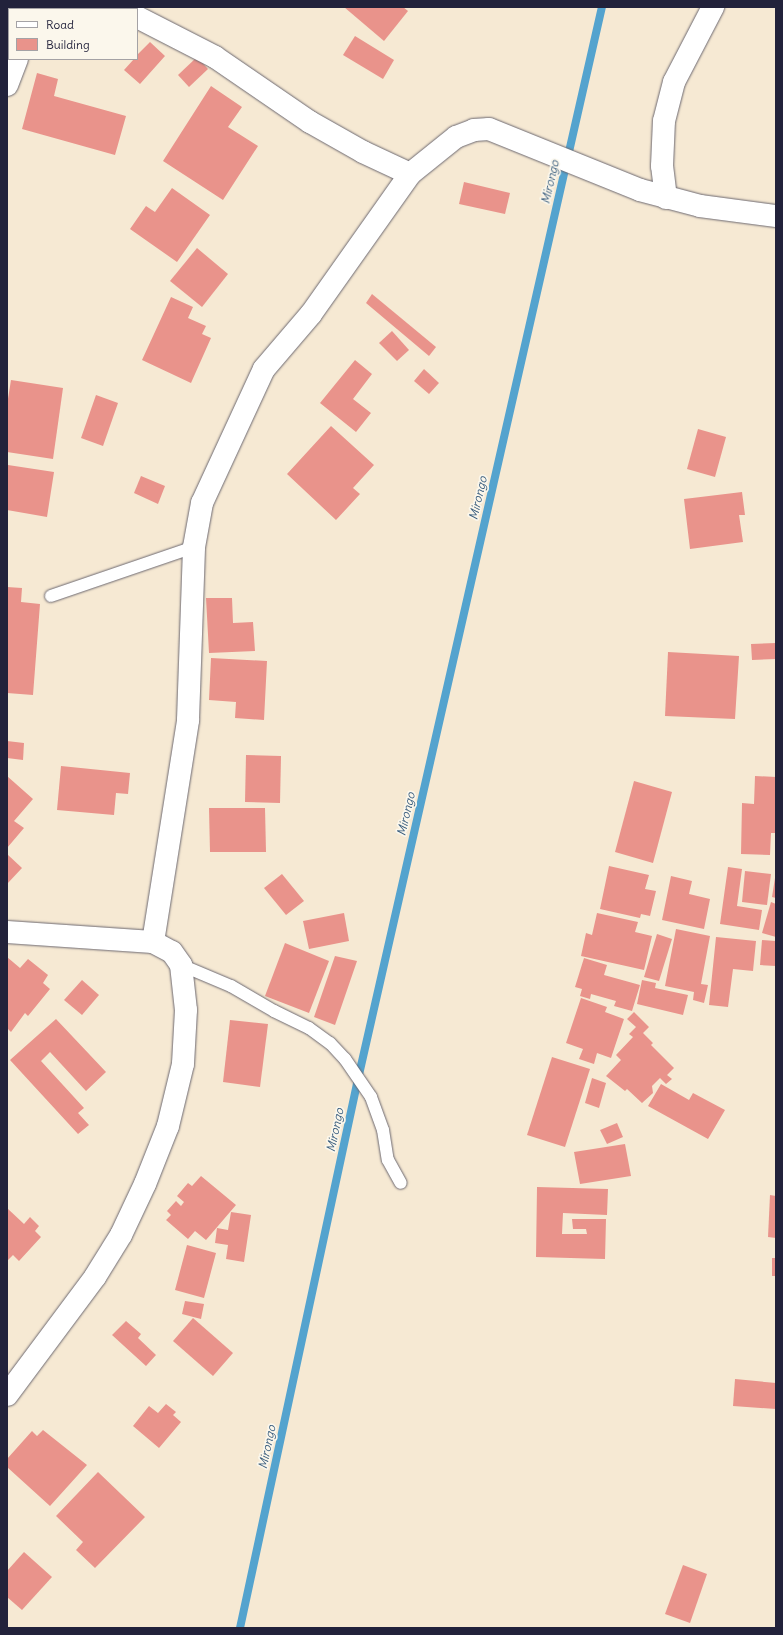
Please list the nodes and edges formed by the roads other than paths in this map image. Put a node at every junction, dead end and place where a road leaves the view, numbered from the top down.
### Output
1 (713, 7) edge
2 (138, 18) edge
3 (17, 60) edge
4 (7, 85) edge
5 (410, 174) junction
6 (666, 198) junction
7 (776, 216) edge
8 (194, 547) junction
9 (51, 596) dead end
10 (7, 932) edge
11 (153, 942) junction
12 (181, 965) junction
13 (401, 1183) dead end
14 (7, 1395) edge

1 - 6 street
2 - 5 street
3 - 4 street
5 - 6 street
5 - 8 street
6 - 7 street
8 - 9 lane
8 - 11 street
10 - 11 street
11 - 12 street
12 - 13 lane
12 - 14 street

